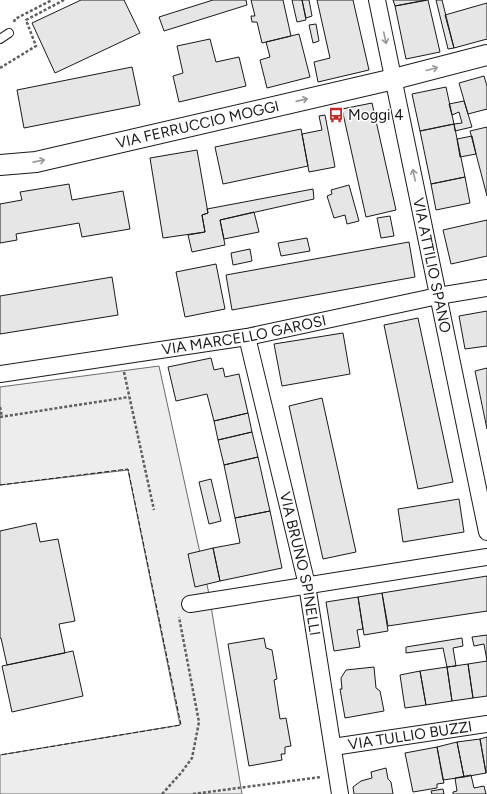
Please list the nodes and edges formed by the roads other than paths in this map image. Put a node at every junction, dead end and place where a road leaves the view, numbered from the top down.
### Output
1 (377, 0) edge
2 (9, 33) road end
3 (0, 39) edge
4 (487, 55) edge
5 (394, 79) junction
6 (0, 165) edge
7 (487, 288) edge
8 (438, 296) junction
9 (247, 337) junction
10 (0, 374) edge
11 (487, 532) edge
12 (487, 557) edge
13 (307, 585) junction
14 (184, 607) road end
15 (487, 724) edge
16 (333, 747) junction
17 (340, 794) edge

1 -> 5 street, VIA ATTILIO SPANO
2 - 3 lane
5 -> 4 street, VIA FERRUCCIO MOGGI
6 -> 5 street, VIA FERRUCCIO MOGGI
8 -> 5 street, VIA ATTILIO SPANO
7 - 8 street, VIA MARCELLO GAROSI
8 - 9 street, VIA MARCELLO GAROSI
8 - 11 street, VIA ATTILIO SPANO
9 - 10 street, VIA MARCELLO GAROSI
9 - 13 street, VIA BRUNO SPINELLI
12 - 13 street
13 - 14 street
13 - 16 street, VIA BRUNO SPINELLI
15 - 16 street, VIA TULLIO BUZZI
16 - 17 street, VIA BRUNO SPINELLI

